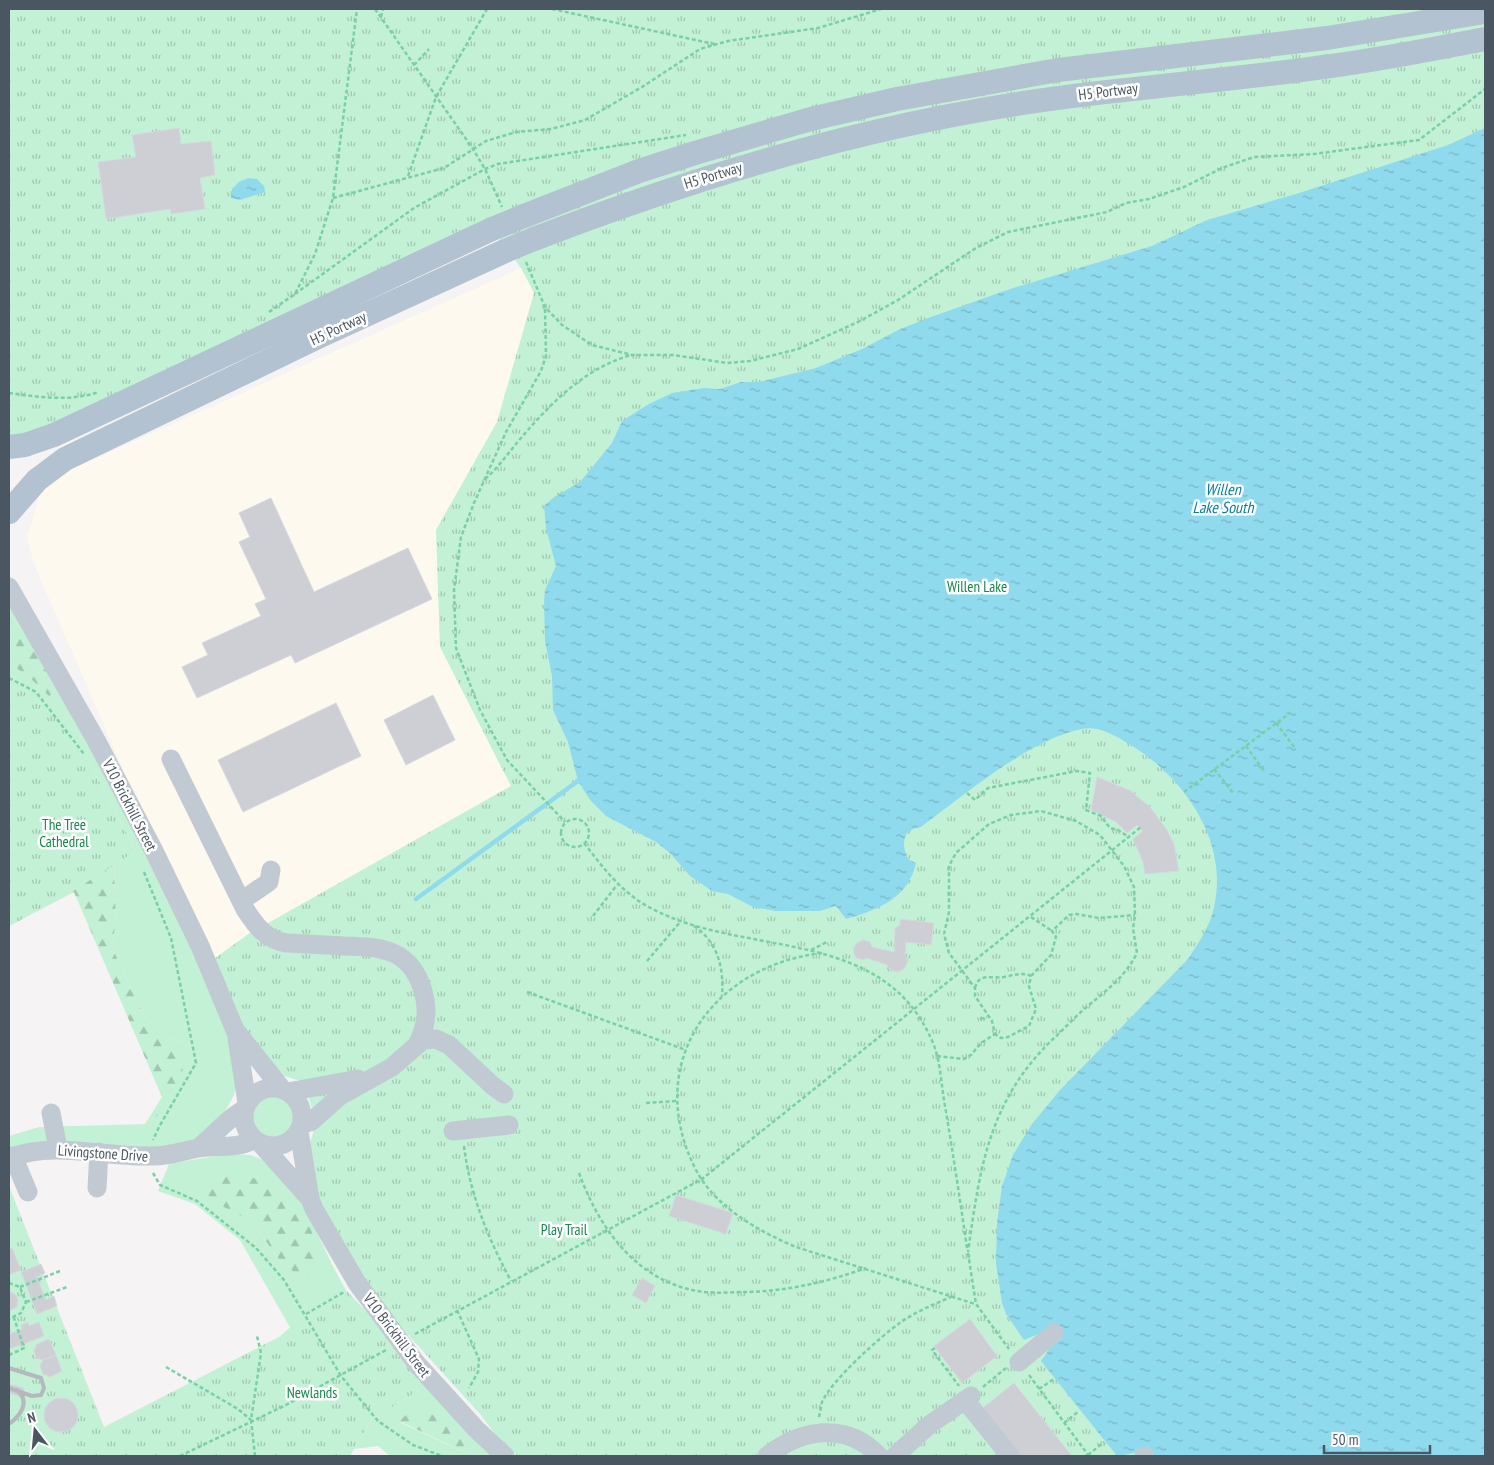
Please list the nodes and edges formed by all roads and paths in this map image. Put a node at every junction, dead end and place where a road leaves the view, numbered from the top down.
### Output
1 (357, 9) edge
2 (374, 9) edge
3 (382, 9) edge
4 (487, 9) edge
5 (552, 9) edge
6 (881, 9) edge
7 (1485, 12) edge
8 (381, 17) junction
9 (1485, 40) edge
10 (716, 44) junction
11 (429, 49) dead end
12 (414, 65) junction
13 (1485, 89) edge
14 (436, 97) junction
15 (473, 149) junction
16 (408, 177) junction
17 (333, 198) junction
18 (507, 219) junction
19 (521, 248) junction
20 (545, 307) junction
21 (265, 314) dead end
22 (632, 355) junction
23 (103, 390) dead end
24 (9, 393) edge
25 (9, 447) edge
26 (484, 479) junction
27 (9, 512) edge
28 (9, 587) edge
29 (9, 678) edge
30 (1290, 713) dead end
31 (1276, 723) junction
32 (1246, 746) junction
33 (1295, 748) dead end
34 (87, 758) dead end
35 (171, 759) dead end
36 (1214, 769) junction
37 (1264, 770) dead end
38 (1184, 792) dead end
39 (967, 793) dead end
40 (1234, 794) dead end
41 (565, 822) junction
42 (1141, 827) dead end
43 (1129, 837) junction
44 (584, 843) junction
45 (1113, 850) junction
46 (143, 868) dead end
47 (271, 870) dead end
48 (617, 885) junction
49 (241, 901) junction
50 (1135, 915) junction
51 (593, 916) dead end
52 (1030, 917) junction
53 (682, 921) junction
54 (690, 924) junction
55 (1052, 931) junction
56 (827, 942) dead end
57 (810, 950) junction
58 (826, 953) junction
59 (647, 961) dead end
60 (961, 971) junction
61 (1031, 976) junction
62 (975, 988) junction
63 (526, 992) dead end
64 (722, 996) junction
65 (914, 1010) junction
66 (987, 1017) junction
67 (980, 1018) dead end
68 (235, 1030) junction
69 (995, 1034) junction
70 (418, 1043) junction
71 (686, 1050) junction
72 (937, 1056) junction
73 (376, 1074) junction
74 (500, 1086) dead end
75 (285, 1091) junction
76 (676, 1101) junction
77 (646, 1103) dead end
78 (246, 1106) junction
79 (51, 1113) dead end
80 (509, 1125) dead end
81 (300, 1128) junction
82 (458, 1130) joint
83 (153, 1142) dead end
84 (258, 1142) junction
85 (58, 1148) junction
86 (198, 1148) junction
87 (99, 1152) junction
88 (11, 1157) edge
89 (153, 1170) dead end
90 (579, 1173) dead end
91 (702, 1179) junction
92 (97, 1188) dead end
93 (28, 1192) dead end
94 (310, 1199) junction
95 (607, 1230) junction
96 (968, 1252) junction
97 (866, 1268) junction
98 (60, 1271) dead end
99 (511, 1280) junction
100 (9, 1283) edge
101 (20, 1287) junction
102 (67, 1287) dead end
103 (348, 1290) dead end
104 (953, 1296) junction
105 (26, 1302) junction
106 (976, 1304) junction
107 (457, 1310) junction
108 (306, 1314) junction
109 (14, 1318) junction
110 (9, 1319) edge
111 (1054, 1333) dead end
112 (414, 1334) dead end
113 (257, 1336) dead end
114 (935, 1348) dead end
115 (386, 1350) dead end
116 (9, 1355) edge
117 (1018, 1361) junction
118 (166, 1367) dead end
119 (341, 1376) junction
120 (1054, 1378) dead end
121 (468, 1388) dead end
122 (1039, 1390) junction
123 (965, 1392) junction
124 (1079, 1411) dead end
125 (250, 1420) junction
126 (1064, 1423) junction
127 (819, 1433) junction
128 (1104, 1442) dead end
129 (1088, 1455) edge
130 (180, 1456) edge
131 (255, 1456) edge
132 (442, 1456) edge
133 (505, 1456) edge
134 (766, 1456) edge
135 (879, 1456) edge
136 (895, 1456) edge
137 (1010, 1456) edge

1 - 17 path
2 - 8 path
3 - 8 path
4 - 14 path
5 - 10 path
6 - 10 path
7 - 18 main road, H5 Portway
8 - 12 path
9 - 19 main road, H5 Portway
10 - 15 path
11 - 12 path
12 - 14 path
13 - 22 path
14 - 15 path
14 - 16 path
15 - 16 path
15 - 18 path
16 - 17 path
17 - 21 path
18 - 25 main road, H5 Portway
19 - 20 path
19 - 27 main road, H5 Portway
20 - 22 path
20 - 26 path
22 - 26 path
23 - 24 path
26 - 41 path
28 - 68 street, V10 Brickhill Street
29 - 34 path
30 - 31 path
31 - 32 path
31 - 33 path
32 - 36 path
32 - 37 path
35 - 49 street
36 - 38 path
36 - 40 path
39 - 43 path
41 - 44 path
41 - 44 path
42 - 43 path
43 - 45 path
44 - 48 path
45 - 50 path
45 - 52 path
45 - 60 path
46 - 83 path
47 - 49 street
48 - 51 path
48 - 53 path
49 - 70 street
50 - 55 path
50 - 96 path
52 - 55 path
52 - 60 path
53 - 54 path
53 - 59 path
54 - 57 path
54 - 64 path
55 - 61 path
56 - 57 path
57 - 58 path
58 - 64 path
58 - 65 path
60 - 62 path
60 - 65 path
61 - 62 path
61 - 69 path
62 - 66 path
63 - 71 path
64 - 71 path
65 - 72 path
65 - 91 path
66 - 67 path
66 - 69 path
68 - 75 street, V10 Brickhill Street
68 - 78 street, V10 Brickhill Street
69 - 72 path
70 - 73 street
70 - 74 street
71 - 76 path
72 - 96 path
73 - 75 street
73 - 81 street
75 - 78 street
75 - 81 street
76 - 77 path
76 - 91 path
78 - 84 street
78 - 86 street, Livingstone Drive
79 - 85 street
80 - 82 street
81 - 84 street
81 - 94 street, V10 Brickhill Street
82 - 99 path
84 - 86 street, Livingstone Drive
84 - 94 street, V10 Brickhill Street
85 - 87 street, Livingstone Drive
85 - 88 street, Livingstone Drive
86 - 87 street, Livingstone Drive
87 - 92 street
88 - 93 street
89 - 108 path
90 - 95 path
91 - 95 path
91 - 97 path
94 - 133 street, V10 Brickhill Street, bridge
95 - 97 path
95 - 99 path
96 - 106 path
97 - 104 path
98 - 101 path
99 - 107 path
100 - 101 path
101 - 105 path
102 - 105 path
103 - 108 path
104 - 106 path
104 - 127 path
105 - 109 path
106 - 117 path
107 - 112 path
107 - 121 path
108 - 119 path
109 - 110 path
109 - 116 path
111 - 117 street
113 - 125 path
114 - 123 path
115 - 119 path
117 - 122 path
117 - 123 path
118 - 125 path
119 - 125 path
119 - 132 path
120 - 122 path
122 - 126 path
123 - 136 street
123 - 137 street
124 - 126 path
125 - 130 path
125 - 131 path
126 - 129 path
127 - 134 street
127 - 135 street
128 - 129 path

